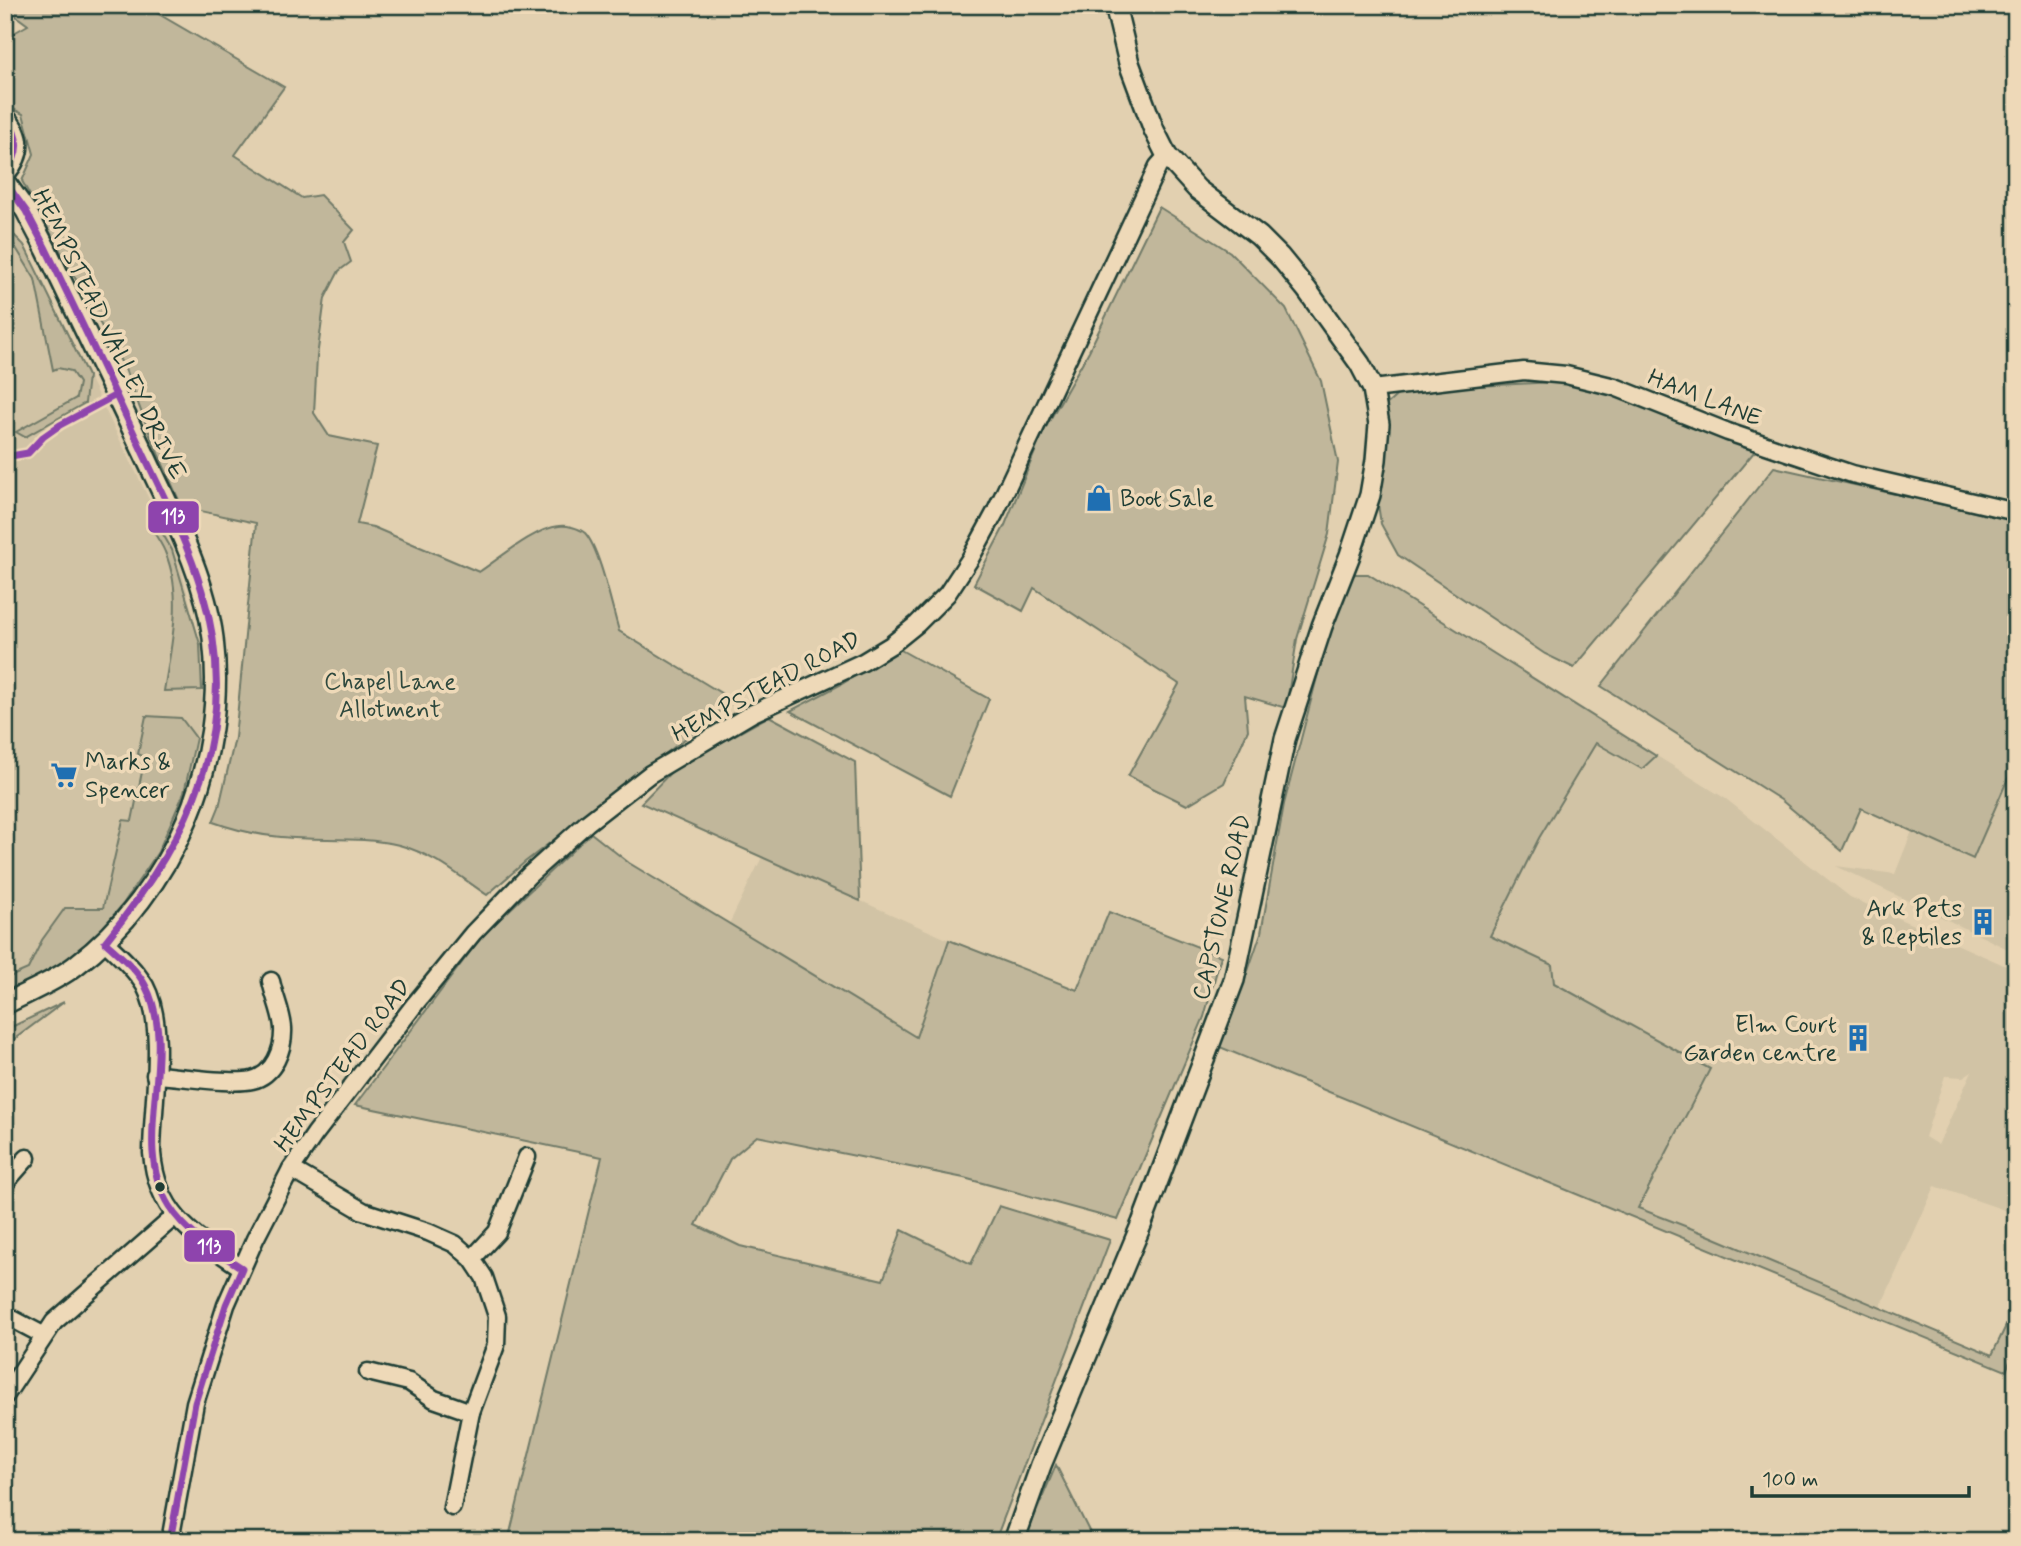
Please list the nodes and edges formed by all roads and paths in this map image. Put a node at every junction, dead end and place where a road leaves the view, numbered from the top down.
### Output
1 (1115, 5) edge
2 (5, 118) edge
3 (1167, 156) junction
4 (5, 173) edge
5 (5, 182) edge
6 (1373, 389) junction
7 (2016, 512) edge
8 (104, 942) junction
9 (271, 981) dead end
10 (5, 1004) edge
11 (155, 1075) junction
12 (527, 1157) dead end
13 (27, 1158) dead end
14 (291, 1169) junction
15 (5, 1183) edge
16 (174, 1217) junction
17 (472, 1259) junction
18 (242, 1268) junction
19 (5, 1315) edge
20 (43, 1335) junction
21 (368, 1372) dead end
22 (5, 1396) edge
23 (471, 1412) junction
24 (452, 1507) dead end
25 (170, 1541) edge
26 (1013, 1541) edge

1 - 3 street, CAPSTONE ROAD
2 - 4 street
3 - 6 street, CAPSTONE ROAD
3 - 14 street, HEMPSTEAD ROAD
5 - 8 street, HEMPSTEAD VALLEY DRIVE
6 - 7 street, HAM LANE
6 - 26 street, CAPSTONE ROAD
8 - 10 street, HEMPSTEAD VALLEY DRIVE
8 - 11 street
9 - 11 street
11 - 16 street
12 - 17 street
13 - 15 street
14 - 17 street
14 - 18 street, HEMPSTEAD ROAD
16 - 18 street
16 - 20 street
17 - 23 street
18 - 25 street, HEMPSTEAD ROAD
19 - 20 street
20 - 22 street
21 - 23 street
23 - 24 street

